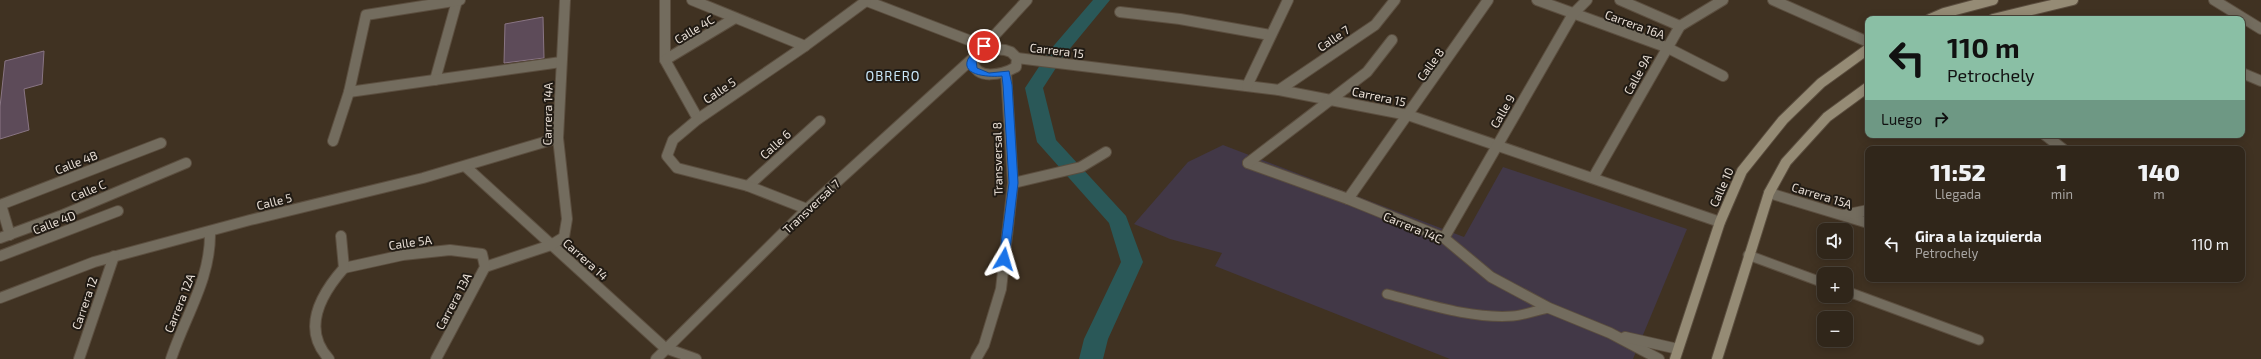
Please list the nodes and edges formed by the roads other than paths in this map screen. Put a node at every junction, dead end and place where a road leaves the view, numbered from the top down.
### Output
1 (457, 0) edge
2 (460, 0) edge
3 (566, 0) edge
4 (665, 0) edge
5 (692, 0) edge
6 (1027, 0) edge
7 (1288, 0) edge
8 (1395, 0) edge
9 (1488, 0) edge
10 (1536, 0) edge
11 (1587, 0) edge
12 (1620, 0) edge
13 (1723, 0) edge
14 (1773, 0) edge
15 (1993, 0) edge
16 (2073, 0) edge
17 (2214, 0) edge
18 (865, 1) edge
19 (1120, 12) dead end
20 (1573, 14) junction
21 (1940, 16) edge
22 (2006, 16) edge
23 (2241, 16) edge
24 (735, 18) junction
25 (2245, 19) edge
26 (1680, 26) junction
27 (2259, 27) edge
28 (1270, 35) junction
29 (1392, 40) dead end
30 (1865, 41) edge
31 (805, 46) junction
32 (984, 46) junction
33 (1666, 47) junction
34 (1865, 51) edge
35 (974, 57) junction
36 (1017, 58) junction
37 (665, 60) junction
38 (561, 62) junction
39 (1006, 73) junction
40 (2245, 74) edge
41 (1723, 76) dead end
42 (435, 80) junction
43 (2261, 81) edge
44 (1247, 86) junction
45 (1865, 89) edge
46 (1279, 90) junction
47 (349, 92) junction
48 (1332, 98) junction
49 (1408, 115) junction
50 (698, 120) junction
51 (820, 121) dead end
52 (558, 138) junction
53 (2049, 138) edge
54 (333, 141) dead end
55 (161, 142) dead end
56 (1498, 144) junction
57 (2059, 146) edge
58 (1106, 152) dead end
59 (186, 163) dead end
60 (466, 167) junction
61 (1593, 178) junction
62 (1013, 183) junction
63 (748, 186) junction
64 (1769, 193) junction
65 (1348, 199) junction
66 (1, 205) edge
67 (807, 209) junction
68 (118, 211) dead end
69 (1865, 211) edge
70 (1844, 215) junction
71 (1720, 222) junction
72 (1865, 222) edge
73 (210, 232) junction
74 (10, 235) junction
75 (342, 236) dead end
76 (0, 238) edge
77 (1444, 238) junction
78 (551, 245) junction
79 (482, 254) joint
80 (0, 256) edge
81 (114, 256) junction
82 (1748, 256) junction
83 (485, 267) junction
84 (344, 268) junction
85 (1817, 281) edge
86 (1387, 294) dead end
87 (1853, 294) edge
88 (0, 298) edge
89 (1549, 308) junction
90 (1610, 333) junction
91 (1979, 340) dead end
92 (665, 348) junction
93 (1676, 354) edge
94 (79, 359) edge
95 (171, 359) edge
96 (329, 359) edge
97 (436, 359) edge
98 (656, 359) edge
99 (696, 359) edge
100 (976, 359) edge
101 (1660, 359) edge
102 (1717, 359) edge

1 - 2 street
1 - 42 street
1 - 47 street
3 - 38 street, Carrera 14A
4 - 37 street
5 - 24 street
6 - 32 street, Transversal 7
7 - 28 street
8 - 46 street, Calle 7
9 - 49 street, Calle 8
10 - 20 street, Carrera 16A
11 - 20 street, Calle 9
12 - 26 street, Carrera 16A
13 - 26 street, Calle 9A
14 - 30 street
15 - 21 main road
16 - 22 main road
17 - 23 street
18 - 31 street, Calle 5
18 - 32 street
19 - 28 street
20 - 33 street, Carrera 16A
20 - 56 street, Calle 9
24 - 31 street
24 - 37 street, Calle 4C
25 - 27 street
26 - 33 street, Calle 9A
28 - 44 street
29 - 48 street
31 - 50 street, Calle 5
32 - 35 street, Transversal 7
33 - 41 street, Carrera 16A
33 - 61 street, Calle 9A
34 - 71 main road, Calle 10
35 - 36 street
35 - 39 street
35 - 67 street, Transversal 7
36 - 39 street
36 - 44 street, Carrera 15
37 - 50 street
38 - 42 street
38 - 52 street, Carrera 14A
39 - 62 street, Transversal 8
40 - 43 street
42 - 47 street
44 - 46 street, Carrera 15
45 - 64 main road
46 - 48 street, Carrera 15
47 - 54 street
48 - 49 street, Carrera 15
48 - 65 street, Carrera 14C
49 - 56 street, Carrera 15
49 - 65 street, Calle 8
50 - 63 street, Calle 5
51 - 63 street, Calle 6
52 - 60 street, Calle 5
52 - 78 street, Carrera 14A
53 - 57 street
55 - 66 street, Calle 4B
56 - 61 street, Carrera 15
56 - 77 street, Calle 9
58 - 62 street
59 - 74 street, Calle C
60 - 73 street, Calle 5
60 - 78 street, Carrera 14
61 - 71 street, Carrera 15
62 - 100 street, Transversal 8
63 - 67 street
64 - 70 street, Carrera 15A
64 - 82 main road
65 - 77 street, Carrera 14C
66 - 74 street
67 - 92 street, Transversal 7
68 - 80 street, Calle 4D
69 - 70 street
70 - 72 street, Carrera 15A
71 - 93 main road, Calle 10
73 - 81 street, Calle 5
73 - 95 street, Carrera 12A
74 - 76 street, Calle C
75 - 84 street
77 - 89 street, Carrera 14C
78 - 83 street
78 - 92 street, Carrera 14
79 - 83 street, Carrera 13A
79 - 84 street, Calle 5A
81 - 88 street, Calle 5
81 - 94 street, Carrera 12
82 - 85 lane
82 - 102 main road
83 - 97 street, Carrera 13A
84 - 96 street
86 - 89 lane
87 - 91 lane
89 - 90 street, Carrera 14C
90 - 93 street, Carrera 14C
90 - 101 street, Carrera 14C
92 - 98 street, Transversal 7
92 - 99 street, Carrera 14

